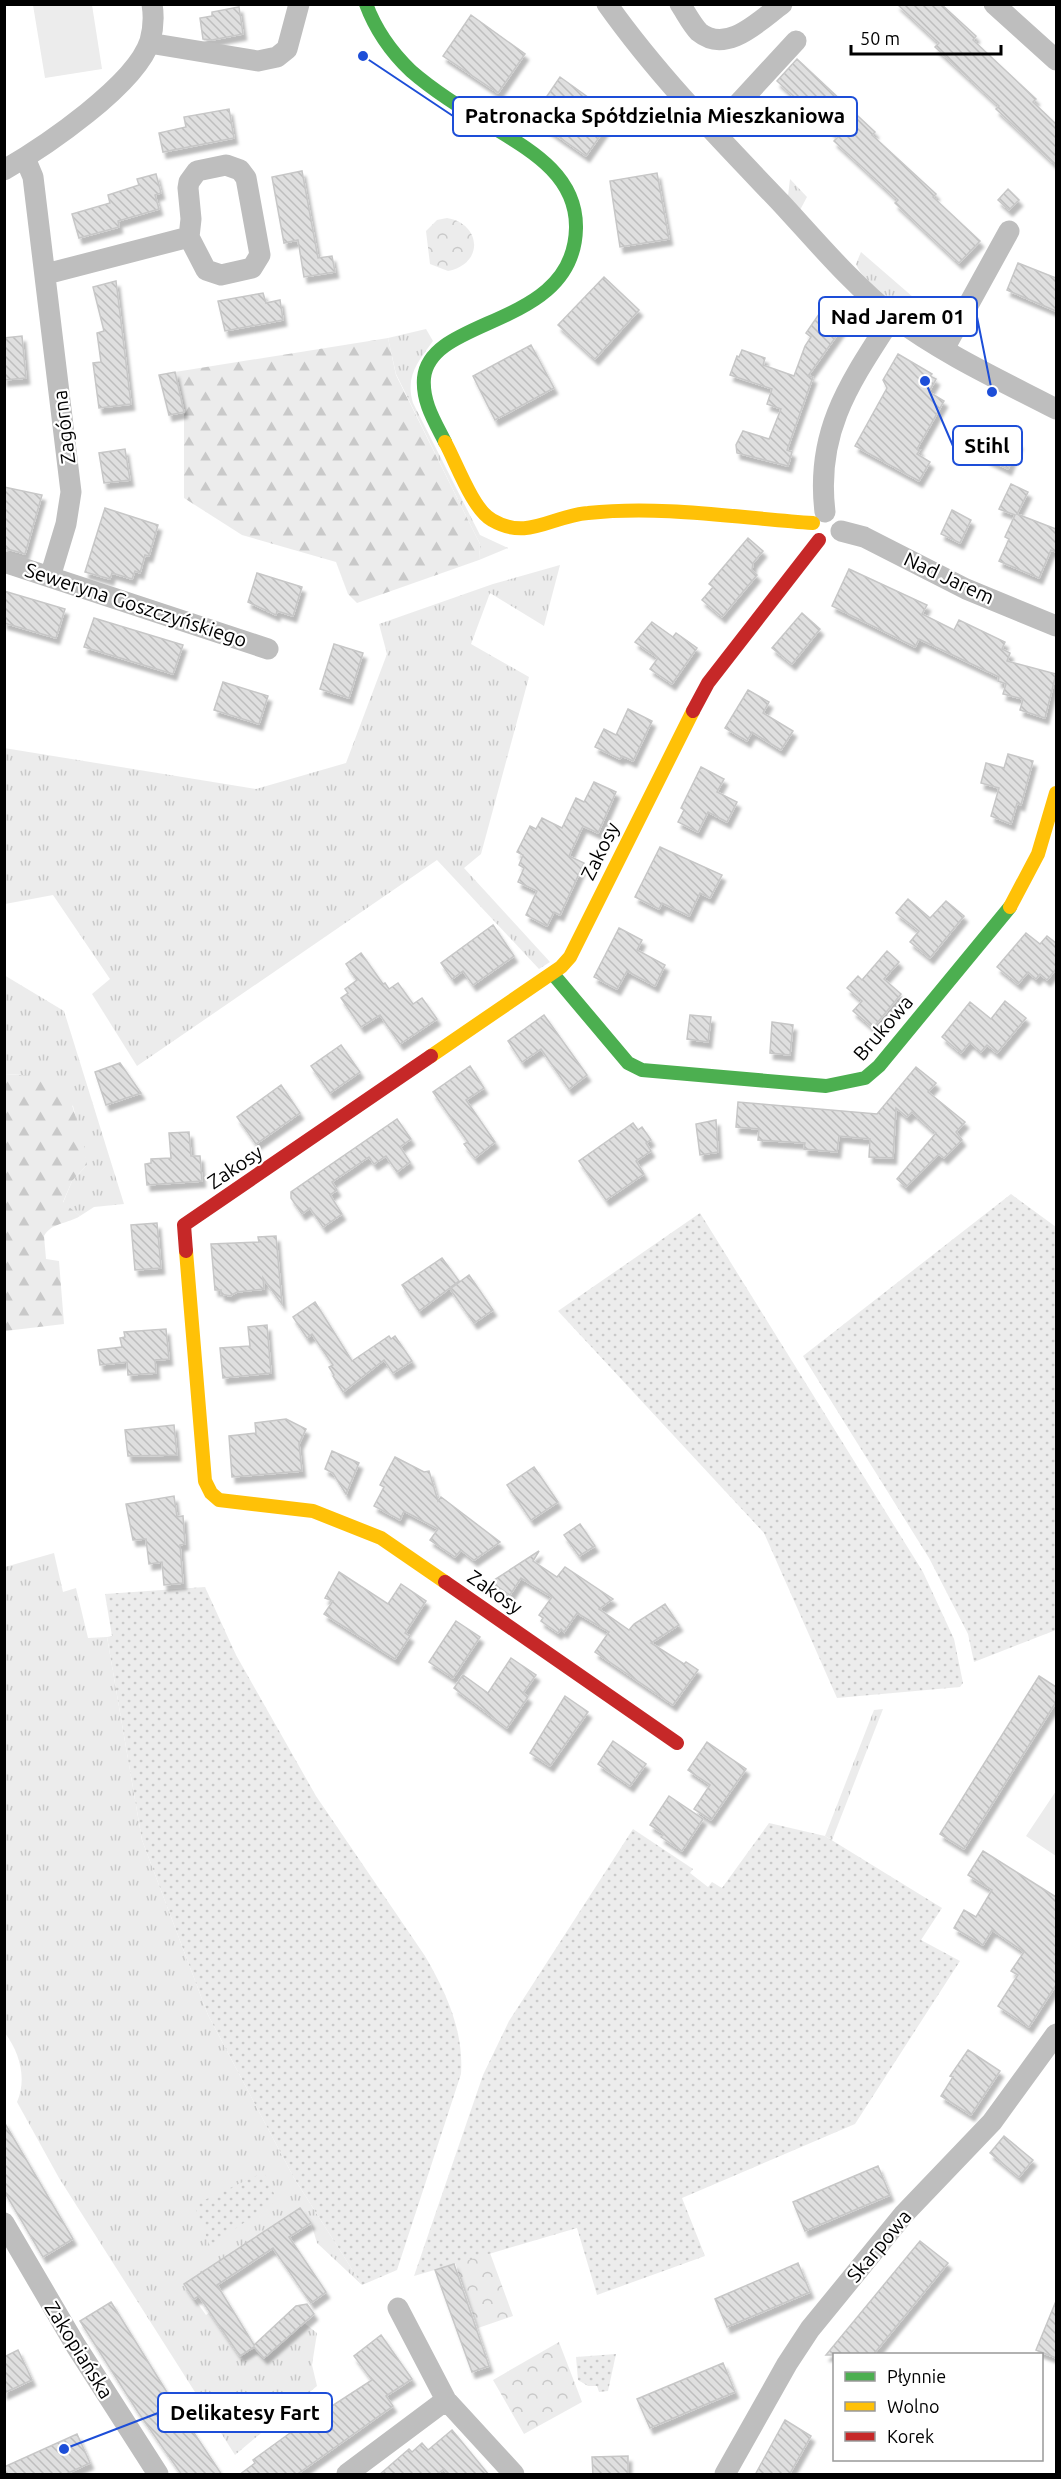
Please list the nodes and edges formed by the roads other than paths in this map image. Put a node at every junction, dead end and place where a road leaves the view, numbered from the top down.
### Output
1 (152, 4) edge
2 (299, 4) edge
3 (366, 4) edge
4 (607, 4) edge
5 (680, 4) edge
6 (782, 4) edge
7 (993, 4) edge
8 (796, 41) dead end
9 (149, 43) junction
10 (1056, 60) edge
11 (713, 131) junction
12 (25, 158) junction
13 (4, 170) edge
14 (1009, 231) dead end
15 (189, 237) junction
16 (46, 274) junction
17 (893, 316) junction
18 (944, 349) junction
19 (1056, 409) edge
20 (819, 525) junction
21 (4, 562) edge
22 (50, 577) junction
23 (1056, 626) edge
24 (268, 649) dead end
25 (1056, 793) edge
26 (553, 974) junction
27 (677, 1743) dead end
28 (1056, 2034) edge
29 (4, 2223) edge
30 (398, 2308) dead end
31 (446, 2400) junction
32 (158, 2475) edge
33 (347, 2475) edge
34 (513, 2475) edge
35 (725, 2475) edge

1 - 9 street
2 - 9 street
3 - 20 street
4 - 11 street
5 - 6 street
7 - 10 street
8 - 11 street
9 - 12 street
11 - 17 street
12 - 13 street
12 - 16 street, Zagórna
14 - 18 street
15 - 15 street
15 - 16 street
16 - 22 street, Zagórna
17 - 18 street
17 - 20 street
18 - 19 street
20 - 23 street, Nad Jarem
20 - 26 street, Zakosy
21 - 22 street, Seweryna Goszczyńskiego
22 - 24 street, Seweryna Goszczyńskiego
25 - 26 street, Brukowa
26 - 27 street, Zakosy
28 - 35 street, Skarpowa
29 - 32 street, Zakopiańska
30 - 31 street
31 - 33 street
31 - 34 street

